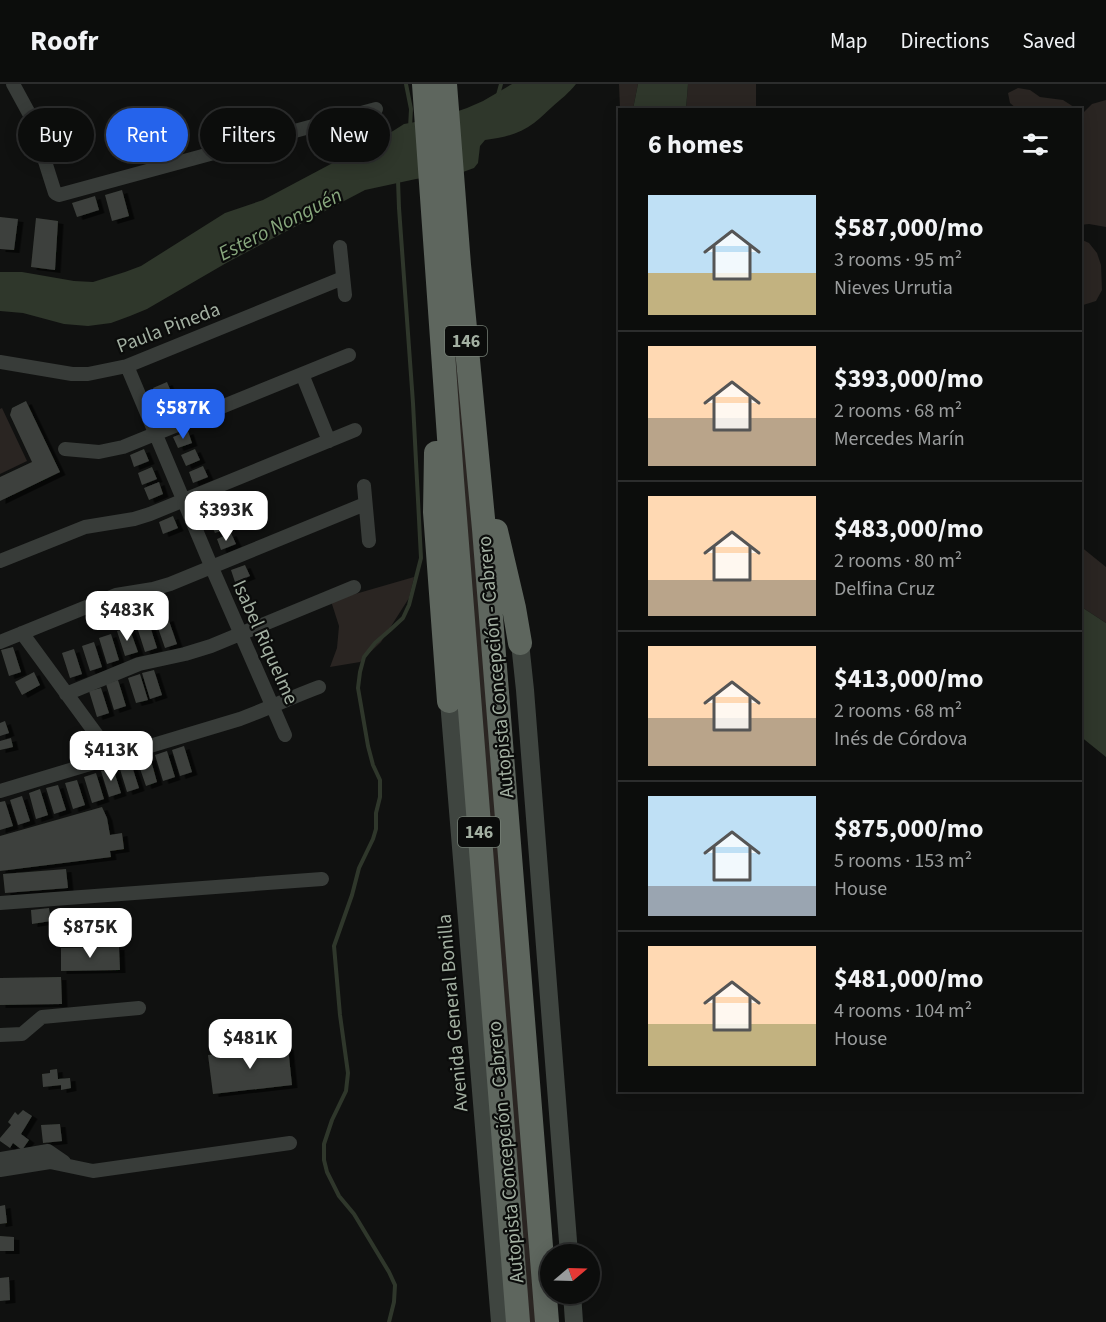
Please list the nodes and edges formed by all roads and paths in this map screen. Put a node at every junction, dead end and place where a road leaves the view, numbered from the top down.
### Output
1 (13, 84) edge
2 (435, 86) edge
3 (308, 127) edge
4 (442, 185) junction
5 (340, 247) dead end
6 (343, 278) junction
7 (345, 295) dead end
8 (442, 343) junction
9 (349, 355) dead end
10 (0, 362) edge
11 (127, 366) junction
12 (302, 374) junction
13 (355, 430) dead end
14 (156, 433) junction
15 (475, 440) junction
16 (329, 441) junction
17 (65, 449) dead end
18 (364, 486) dead end
19 (184, 501) junction
20 (366, 504) junction
21 (369, 541) dead end
22 (0, 561) edge
23 (212, 568) junction
24 (354, 587) dead end
25 (22, 633) junction
26 (241, 634) junction
27 (0, 642) edge
28 (520, 643) joint
29 (319, 687) dead end
30 (66, 694) junction
31 (449, 701) joint
32 (273, 707) junction
33 (285, 735) dead end
34 (112, 757) junction
35 (0, 791) edge
36 (322, 879) dead end
37 (0, 903) edge
38 (139, 1008) dead end
39 (0, 1035) edge
40 (290, 1143) dead end
41 (0, 1158) edge
42 (69, 1165) junction
43 (0, 1170) edge
44 (568, 1244) edge
45 (573, 1304) edge
46 (500, 1322) edge
47 (518, 1322) edge
48 (547, 1322) edge
49 (574, 1322) edge

1 - 3 street
2 - 4 highway, Autopista Concepción - Cabrero / 146
4 - 8 highway, Autopista Concepción - Cabrero / 146
4 - 15 highway, Autopista Concepción - Cabrero / 146
5 - 6 street
6 - 7 street
6 - 11 street, Paula Pineda
8 - 31 highway
8 - 47 highway, Autopista Concepción - Cabrero / 146
9 - 12 street
10 - 11 street, Paula Pineda
11 - 14 street, Isabel Riquelme
12 - 14 street
12 - 16 street
13 - 16 street
14 - 17 street
14 - 19 street, Isabel Riquelme
15 - 28 highway
15 - 48 highway, Autopista Concepción - Cabrero / 146
16 - 19 street
18 - 20 street
19 - 22 street
19 - 23 street, Isabel Riquelme
20 - 21 street
20 - 23 street
23 - 25 street
23 - 26 street, Isabel Riquelme
24 - 26 street
25 - 27 street
25 - 30 street
26 - 30 street
26 - 32 street, Isabel Riquelme
28 - 44 street
29 - 32 street
30 - 34 street
31 - 46 street, Avenida General Bonilla
32 - 33 street, Isabel Riquelme
32 - 34 street
34 - 35 street
36 - 37 street
38 - 39 street
40 - 42 street
41 - 42 street
42 - 43 street
45 - 49 street

